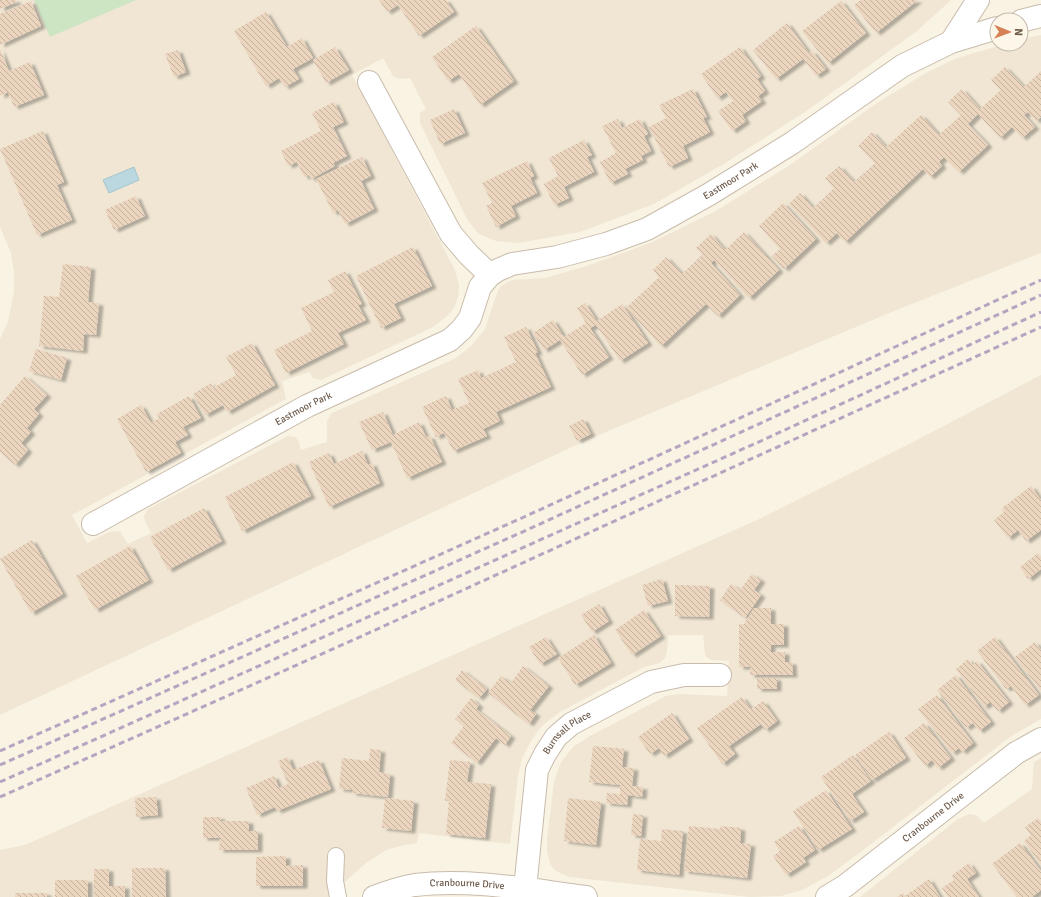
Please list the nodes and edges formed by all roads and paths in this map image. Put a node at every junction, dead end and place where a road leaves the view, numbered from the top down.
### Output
1 (978, 0) edge
2 (1041, 16) edge
3 (1029, 19) edge
4 (989, 30) edge
5 (951, 42) junction
6 (369, 82) dead end
7 (490, 275) junction
8 (93, 524) dead end
9 (720, 675) dead end
10 (1041, 739) edge
11 (336, 856) dead end
12 (525, 889) junction
13 (338, 897) edge
14 (374, 897) edge
15 (586, 897) edge
16 (826, 897) edge

1 - 5 street
2 - 3 street
4 - 5 street, Eastmoor Park
5 - 7 street, Eastmoor Park
6 - 7 street
7 - 8 street, Eastmoor Park
9 - 12 street, Burnsall Place
10 - 16 street, Cranbourne Drive
11 - 13 lane
12 - 14 street, Cranbourne Drive
12 - 15 street, Cranbourne Drive

